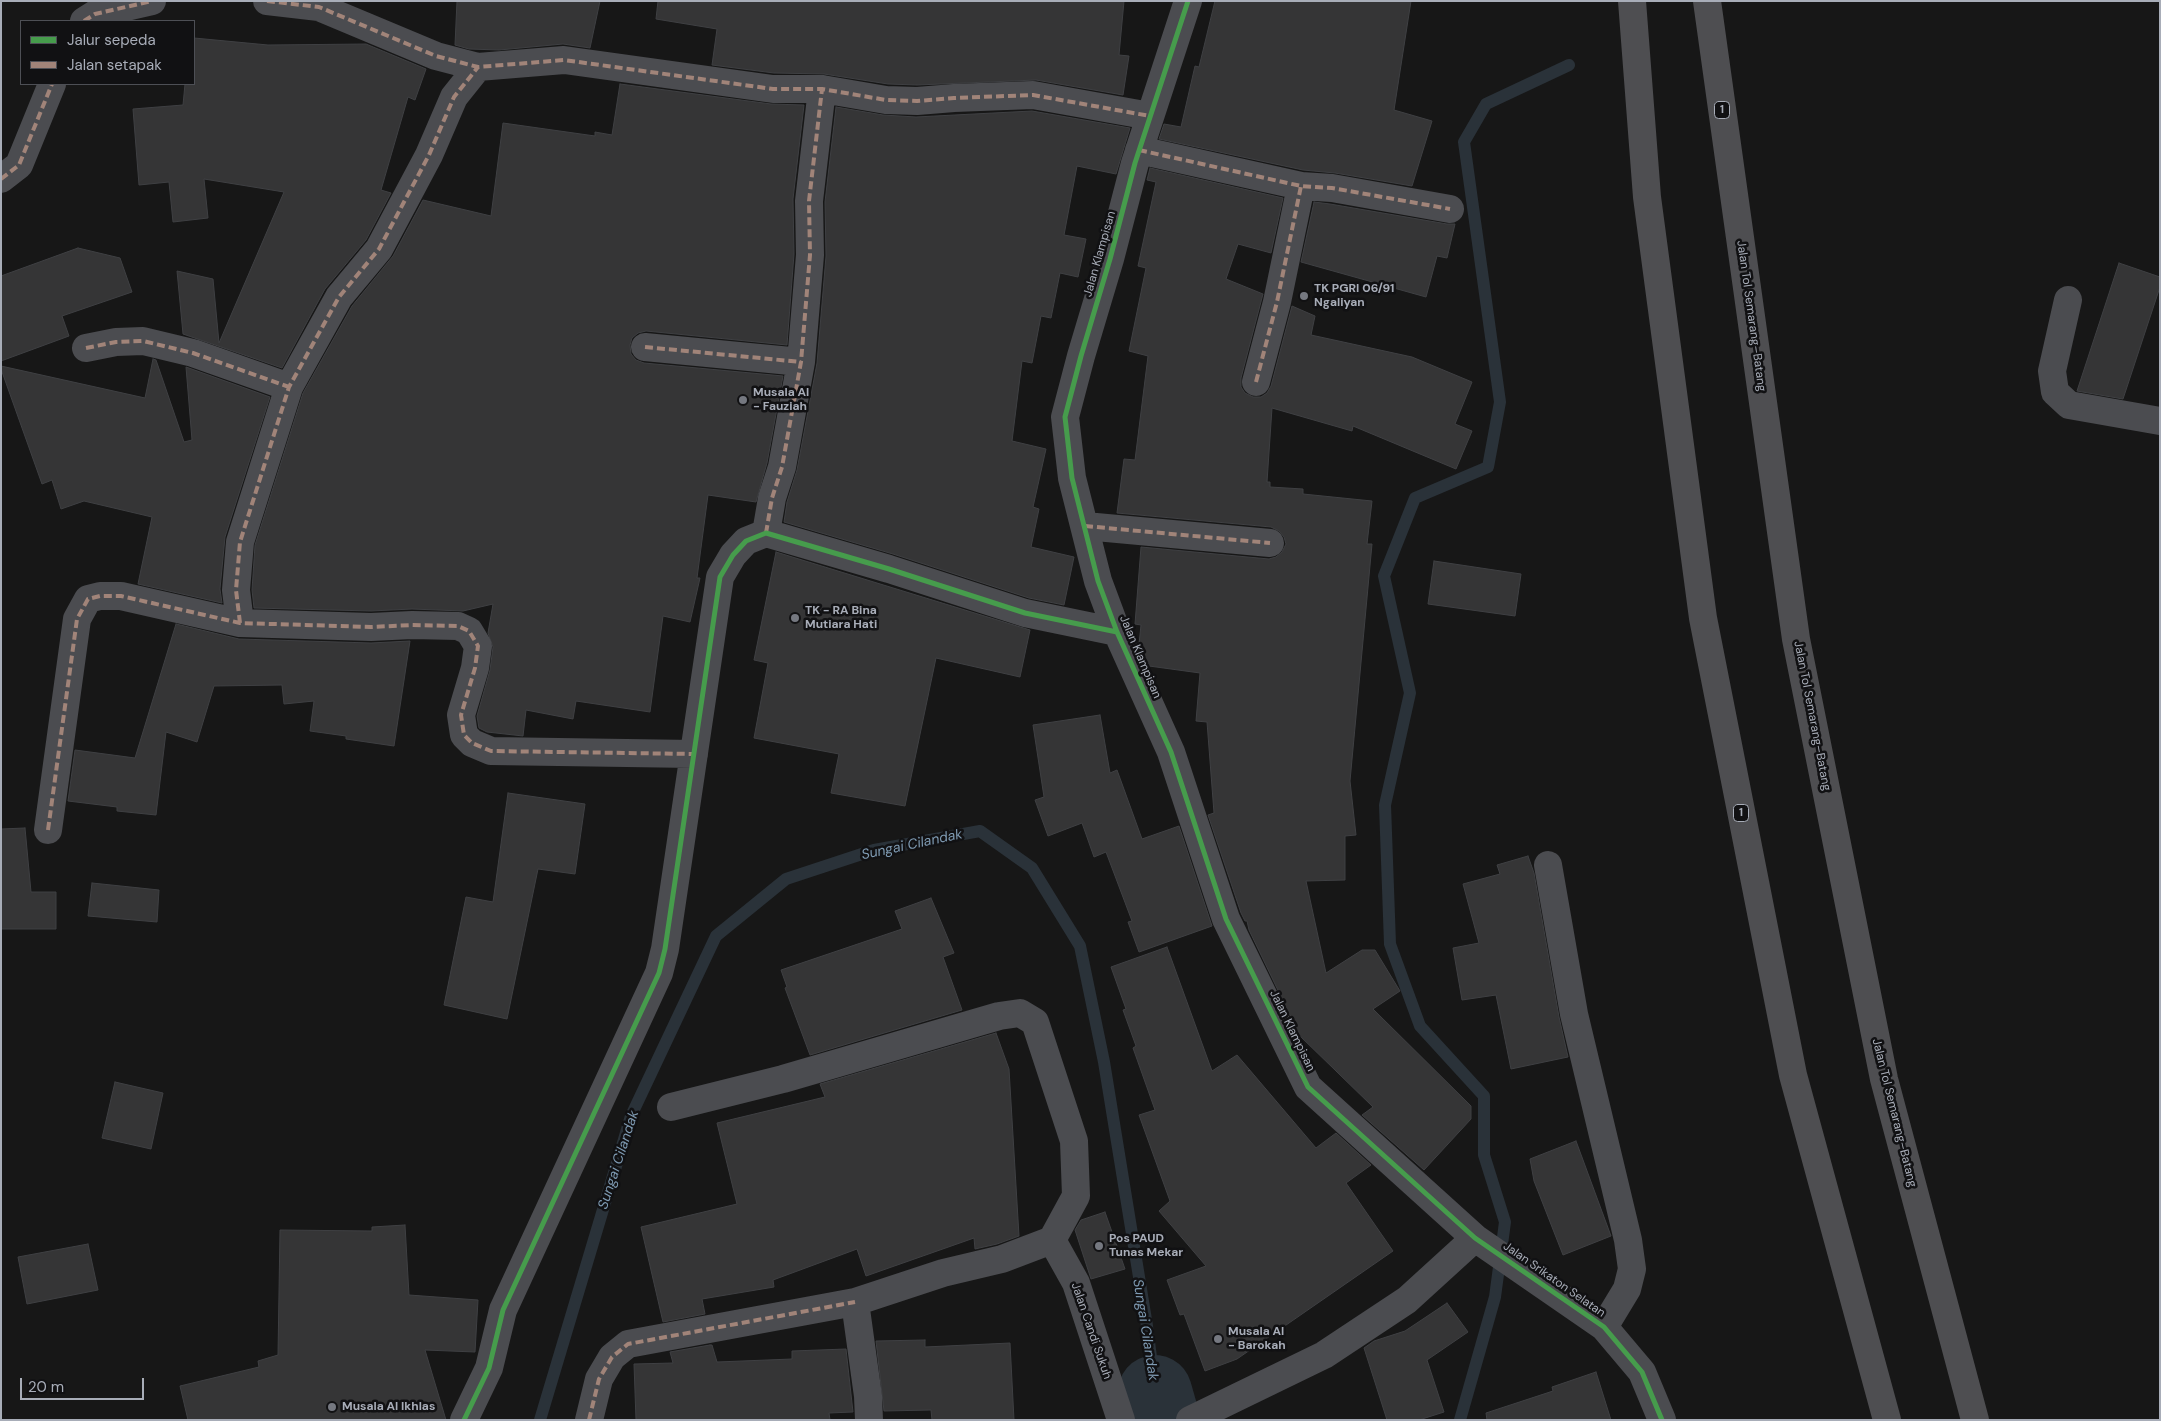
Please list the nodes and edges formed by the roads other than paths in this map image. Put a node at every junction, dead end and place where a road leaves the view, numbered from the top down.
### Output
1 (152, 1) edge
2 (267, 1) edge
3 (1188, 1) edge
4 (1632, 1) edge
5 (1707, 1) edge
6 (86, 20) edge
7 (478, 67) junction
8 (52, 85) edge
9 (822, 89) junction
10 (1150, 116) junction
11 (1139, 150) junction
12 (1, 178) edge
13 (1301, 186) junction
14 (1450, 209) dead end
15 (2068, 300) dead end
16 (645, 347) dead end
17 (86, 348) dead end
18 (801, 362) junction
19 (1256, 382) dead end
20 (289, 387) junction
21 (2160, 420) edge
22 (1085, 526) junction
23 (766, 533) junction
24 (1270, 543) dead end
25 (240, 623) junction
26 (1117, 632) junction
27 (694, 754) junction
28 (48, 830) dead end
29 (1548, 865) dead end
30 (671, 1107) dead end
31 (1052, 1240) junction
32 (1485, 1245) junction
33 (855, 1302) junction
34 (1604, 1328) junction
35 (489, 1368) junction
36 (1227, 1411) edge
37 (1193, 1419) edge
38 (464, 1420) edge
39 (485, 1420) edge
40 (589, 1420) edge
41 (869, 1420) edge
42 (1121, 1420) edge
43 (1662, 1420) edge
44 (1887, 1420) edge
45 (1975, 1420) edge

1 - 6 street
2 - 7 street
3 - 10 street, Jalan Klampisan
4 - 44 highway, 1
5 - 45 highway, Jalan Tol Semarang–Batang / 1
7 - 9 street
7 - 20 street
8 - 12 street
9 - 10 street
9 - 18 street
10 - 11 street, Jalan Klampisan
11 - 13 street
11 - 22 street, Jalan Klampisan
13 - 14 street
13 - 19 street
15 - 21 street
16 - 18 street
17 - 20 street
18 - 23 street
20 - 25 street
22 - 24 street
22 - 26 street, Jalan Klampisan
23 - 26 street
23 - 27 street
25 - 27 street
25 - 28 street
26 - 32 street, Jalan Klampisan
27 - 35 street
29 - 34 street
30 - 31 street
31 - 33 street
31 - 42 street, Jalan Candi Sukuh
32 - 34 street, Jalan Srikaton Selatan
32 - 36 street
33 - 40 street
33 - 41 street
34 - 43 street, Jalan Srikaton Selatan
35 - 38 street
35 - 39 street
36 - 37 street

